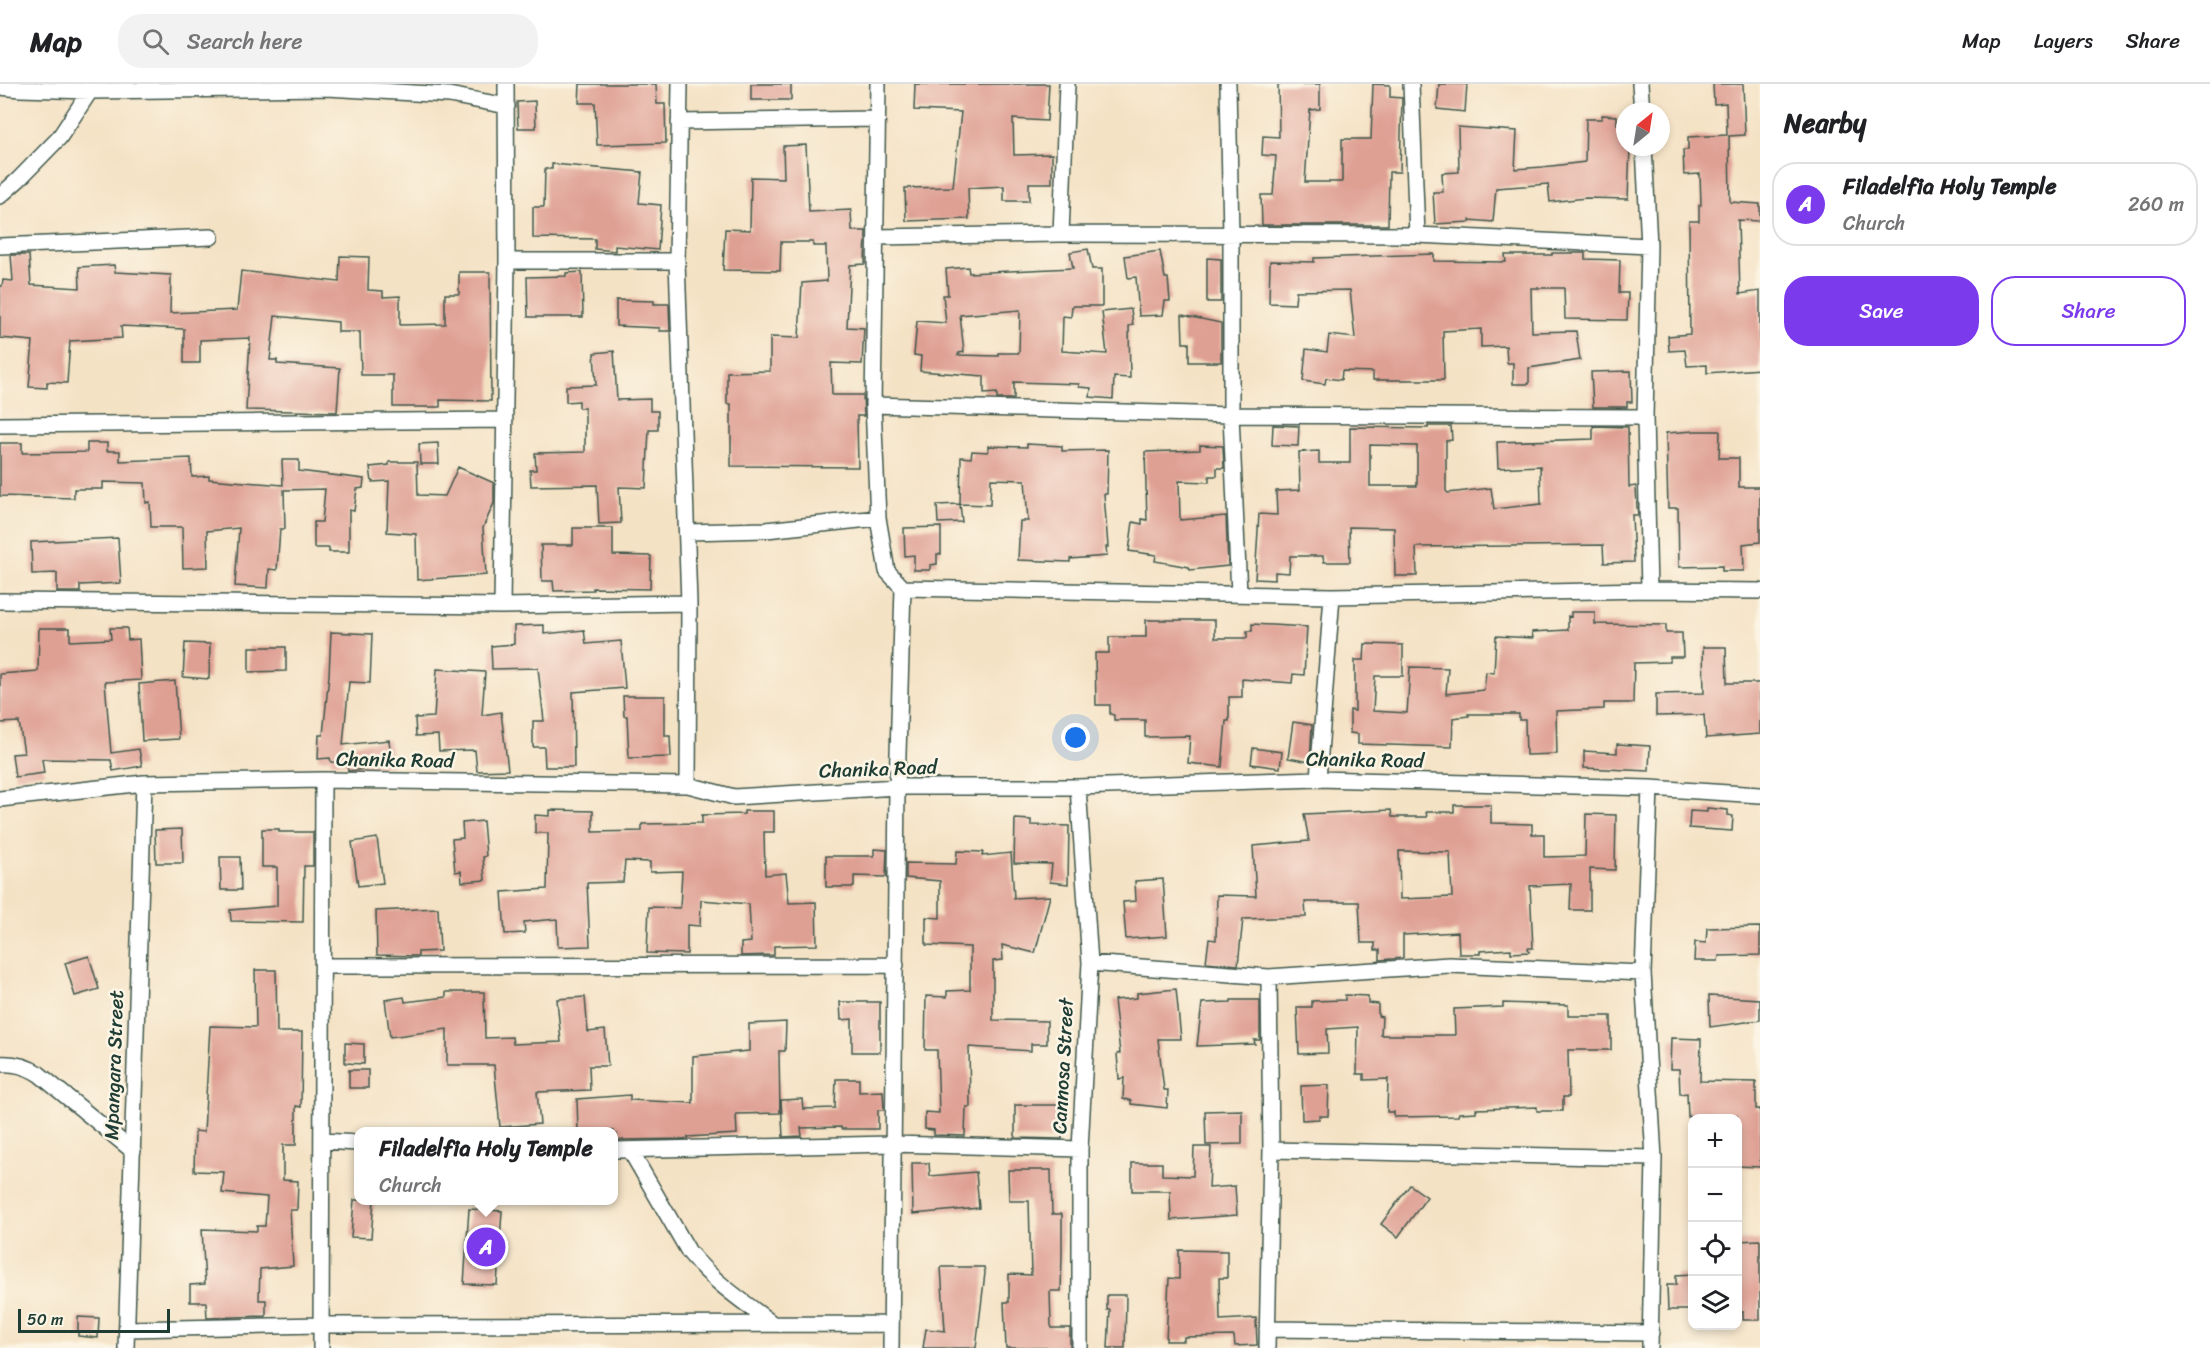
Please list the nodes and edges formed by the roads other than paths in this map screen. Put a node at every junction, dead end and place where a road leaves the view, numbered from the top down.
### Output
1 (506, 84) edge
2 (680, 84) edge
3 (878, 84) edge
4 (1067, 84) edge
5 (1228, 84) edge
6 (1411, 84) edge
7 (1640, 84) edge
8 (327, 86) edge
9 (0, 87) edge
10 (90, 87) edge
11 (1641, 102) edge
12 (507, 106) junction
13 (877, 119) junction
14 (679, 122) junction
15 (1644, 156) edge
16 (0, 196) edge
17 (1061, 234) junction
18 (1417, 235) junction
19 (1231, 236) junction
20 (211, 237) dead end
21 (876, 237) junction
22 (0, 246) edge
23 (1649, 246) junction
24 (507, 261) junction
25 (677, 261) junction
26 (873, 405) junction
27 (1231, 415) junction
28 (1645, 417) junction
29 (505, 420) junction
30 (0, 425) edge
31 (878, 518) junction
32 (687, 532) junction
33 (903, 588) junction
34 (1649, 590) junction
35 (1760, 591) edge
36 (1239, 594) junction
37 (1332, 596) junction
38 (0, 601) edge
39 (689, 603) junction
40 (502, 606) junction
41 (1318, 779) junction
42 (323, 780) junction
43 (144, 783) junction
44 (687, 785) junction
45 (1078, 787) junction
46 (897, 788) junction
47 (1650, 788) junction
48 (1760, 795) edge
49 (0, 799) edge
50 (1090, 963) junction
51 (896, 965) junction
52 (324, 966) junction
53 (1643, 973) junction
54 (1269, 977) junction
55 (0, 1064) edge
56 (322, 1141) junction
57 (354, 1143) edge
58 (892, 1144) junction
59 (1080, 1149) junction
60 (618, 1150) edge
61 (630, 1150) junction
62 (1271, 1150) junction
63 (133, 1151) junction
64 (1654, 1158) junction
65 (773, 1324) junction
66 (891, 1324) junction
67 (320, 1325) junction
68 (127, 1329) junction
69 (1267, 1329) junction
70 (1650, 1340) edge
71 (126, 1348) edge
72 (321, 1348) edge
73 (891, 1348) edge
74 (1080, 1348) edge
75 (1267, 1348) edge

1 - 12 street
2 - 14 street
3 - 13 street
4 - 17 street
5 - 19 street
6 - 18 street
7 - 11 street
8 - 10 street
8 - 12 street
9 - 10 street
10 - 16 street
12 - 24 street
13 - 14 street
13 - 21 street
14 - 25 street
15 - 23 street
17 - 19 street
17 - 21 street
18 - 19 street
18 - 23 street
19 - 27 street
20 - 22 street
21 - 26 street
23 - 28 street
24 - 25 street
24 - 29 street
25 - 32 street
26 - 27 street
26 - 31 street
27 - 28 street
27 - 36 street
28 - 34 street
29 - 30 street
29 - 40 street
31 - 32 street
31 - 33 street
32 - 39 street
33 - 36 street
33 - 46 street
34 - 35 street
34 - 37 street
36 - 37 street
37 - 41 street
38 - 40 street
39 - 40 street
39 - 44 street
41 - 45 street, Chanika Road
41 - 47 street, Chanika Road
42 - 43 street, Chanika Road
42 - 44 street, Chanika Road
42 - 52 street
43 - 49 street, Chanika Road
43 - 63 street, Mpangara Street
44 - 46 street, Chanika Road
45 - 46 street, Chanika Road
45 - 50 street, Cannosa Street
46 - 51 street
47 - 48 street, Chanika Road
47 - 53 street
50 - 54 street
50 - 59 street, Cannosa Street
51 - 52 street
51 - 58 street
52 - 56 street
53 - 54 street
53 - 64 street
54 - 62 street
55 - 63 street
56 - 57 street
56 - 67 street
58 - 59 street
58 - 61 street
58 - 66 street
59 - 74 street, Cannosa Street
60 - 61 street
61 - 65 street
62 - 64 street
62 - 69 street
63 - 68 street, Mpangara Street
64 - 70 street
65 - 66 street
65 - 67 street
66 - 73 street
67 - 68 street
67 - 72 street
68 - 71 street, Mpangara Street
69 - 70 street
69 - 75 street

